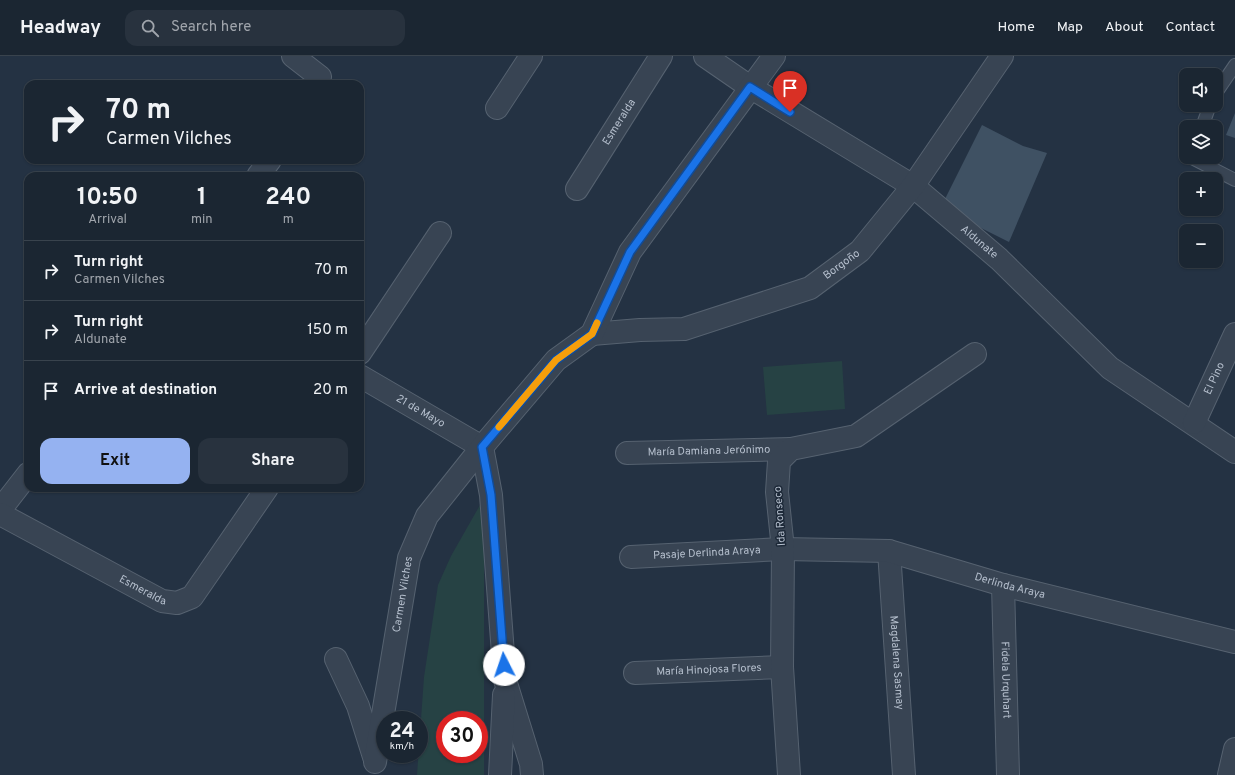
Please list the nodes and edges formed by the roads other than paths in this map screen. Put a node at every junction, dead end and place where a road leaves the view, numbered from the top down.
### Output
1 (294, 56) edge
2 (531, 56) edge
3 (661, 56) edge
4 (705, 56) edge
5 (774, 56) edge
6 (1002, 56) edge
7 (1235, 65) edge
8 (320, 77) dead end
9 (1223, 83) edge
10 (750, 87) junction
11 (497, 108) dead end
12 (1204, 164) edge
13 (1235, 180) edge
14 (912, 186) junction
15 (578, 189) dead end
16 (440, 233) dead end
17 (592, 334) junction
18 (1235, 334) edge
19 (364, 347) edge
20 (975, 354) dead end
21 (364, 378) edge
22 (1194, 423) junction
23 (482, 447) junction
24 (791, 449) junction
25 (1235, 452) edge
26 (627, 453) dead end
27 (24, 479) edge
28 (264, 492) edge
29 (0, 510) edge
30 (0, 514) edge
31 (783, 550) junction
32 (889, 551) junction
33 (631, 557) dead end
34 (1003, 585) junction
35 (1235, 642) edge
36 (336, 659) dead end
37 (782, 667) junction
38 (635, 673) dead end
39 (505, 680) junction
40 (1235, 749) edge
41 (379, 768) edge
42 (500, 775) edge
43 (532, 775) edge
44 (789, 775) edge
45 (904, 775) edge
46 (1008, 775) edge
47 (1229, 775) edge

1 - 8 street
2 - 11 street
3 - 15 street, Esmeralda
4 - 10 street, Aldunate
5 - 10 street, Carmen Vilches
6 - 14 street, Borgoño
7 - 9 lane
10 - 14 street, Aldunate
10 - 17 street, Carmen Vilches
12 - 13 lane
14 - 17 street, Borgoño
14 - 22 street, Aldunate
16 - 19 street
17 - 23 street, Carmen Vilches
18 - 22 street, El Pino
20 - 24 street
21 - 23 street, 21 de Mayo
22 - 25 street, Aldunate
23 - 39 street
23 - 41 street, Carmen Vilches
24 - 26 street, María Damiana Jerónimo
24 - 31 street, Ida Ronseco
27 - 29 street
28 - 30 street, Esmeralda
31 - 32 street, Derlinda Araya
31 - 33 street, Pasaje Derlinda Araya
31 - 37 street, Ida Ronseco
32 - 34 street, Derlinda Araya
32 - 45 street, Magdalena Sasmay
34 - 35 street, Derlinda Araya
34 - 46 street, Fidela Urquhart
36 - 41 street, Carmen Vilches
37 - 38 street, María Hinojosa Flores
37 - 44 street, Ida Ronseco
39 - 42 street
39 - 43 street
40 - 47 street

